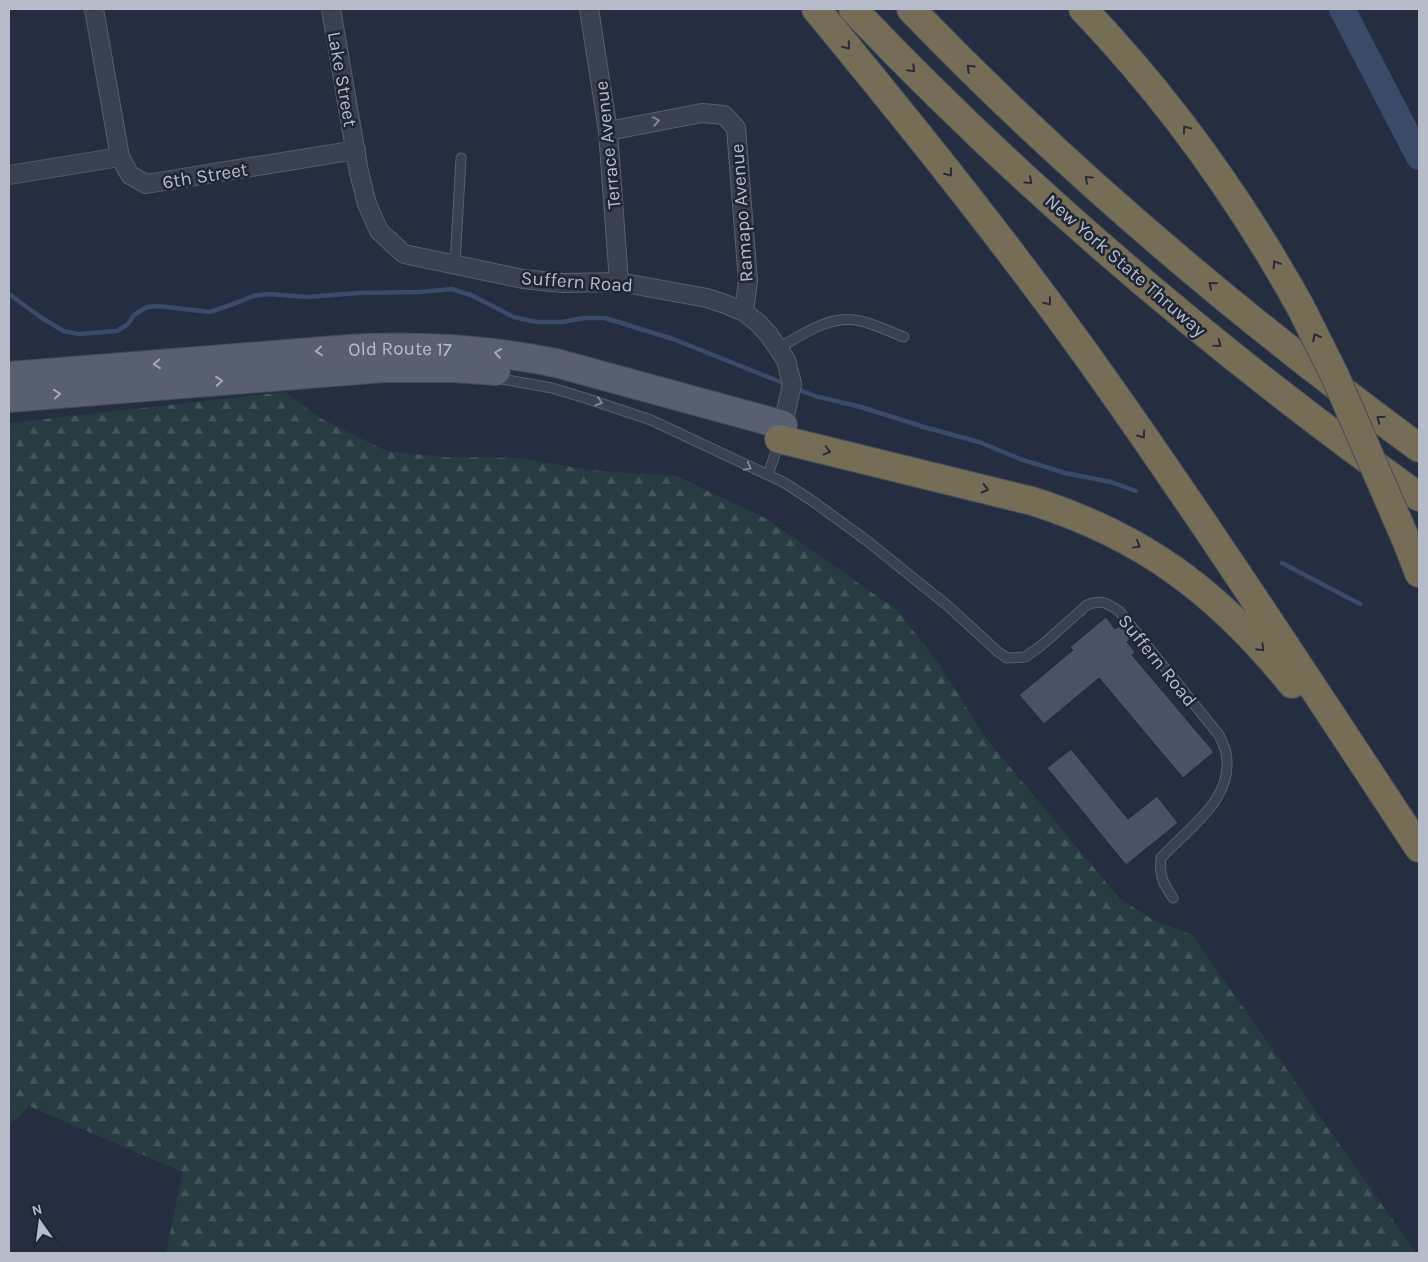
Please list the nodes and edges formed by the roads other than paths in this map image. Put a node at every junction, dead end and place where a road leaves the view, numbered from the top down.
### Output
1 (94, 9) edge
2 (331, 9) edge
3 (589, 9) edge
4 (816, 9) edge
5 (853, 9) edge
6 (911, 9) edge
7 (1083, 9) edge
8 (608, 130) junction
9 (356, 150) junction
10 (120, 157) junction
11 (461, 158) dead end
12 (9, 175) edge
13 (455, 265) junction
14 (619, 282) junction
15 (744, 312) junction
16 (904, 337) dead end
17 (779, 348) junction
18 (384, 368) junction
19 (9, 376) edge
20 (9, 398) edge
21 (781, 432) junction
22 (1419, 448) edge
23 (768, 475) junction
24 (1419, 497) edge
25 (1419, 573) edge
26 (1417, 839) edge
27 (1172, 898) dead end

1 - 10 street
2 - 9 street, Lake Street
3 - 8 street, Terrace Avenue
4 -> 26 highway
5 -> 24 highway, New York State Thruway
22 -> 6 highway, New York State Thruway
25 -> 7 highway, bridge
8 - 14 street, Terrace Avenue
8 -> 15 street, Ramapo Avenue
9 - 10 street, 6th Street
9 - 13 street, Suffern Road
10 - 12 street
11 - 13 lane
13 - 14 street, Suffern Road
14 - 15 street, Suffern Road
15 - 17 street, Suffern Road
16 - 17 lane
17 - 21 street, Suffern Road
20 -> 18 main road, Old Route 17
18 - 21 main road, Old Route 17
18 -> 23 lane, Suffern Road
21 -> 19 main road, Old Route 17
21 - 23 lane, Suffern Road
21 -> 26 highway
23 - 27 lane, Suffern Road

